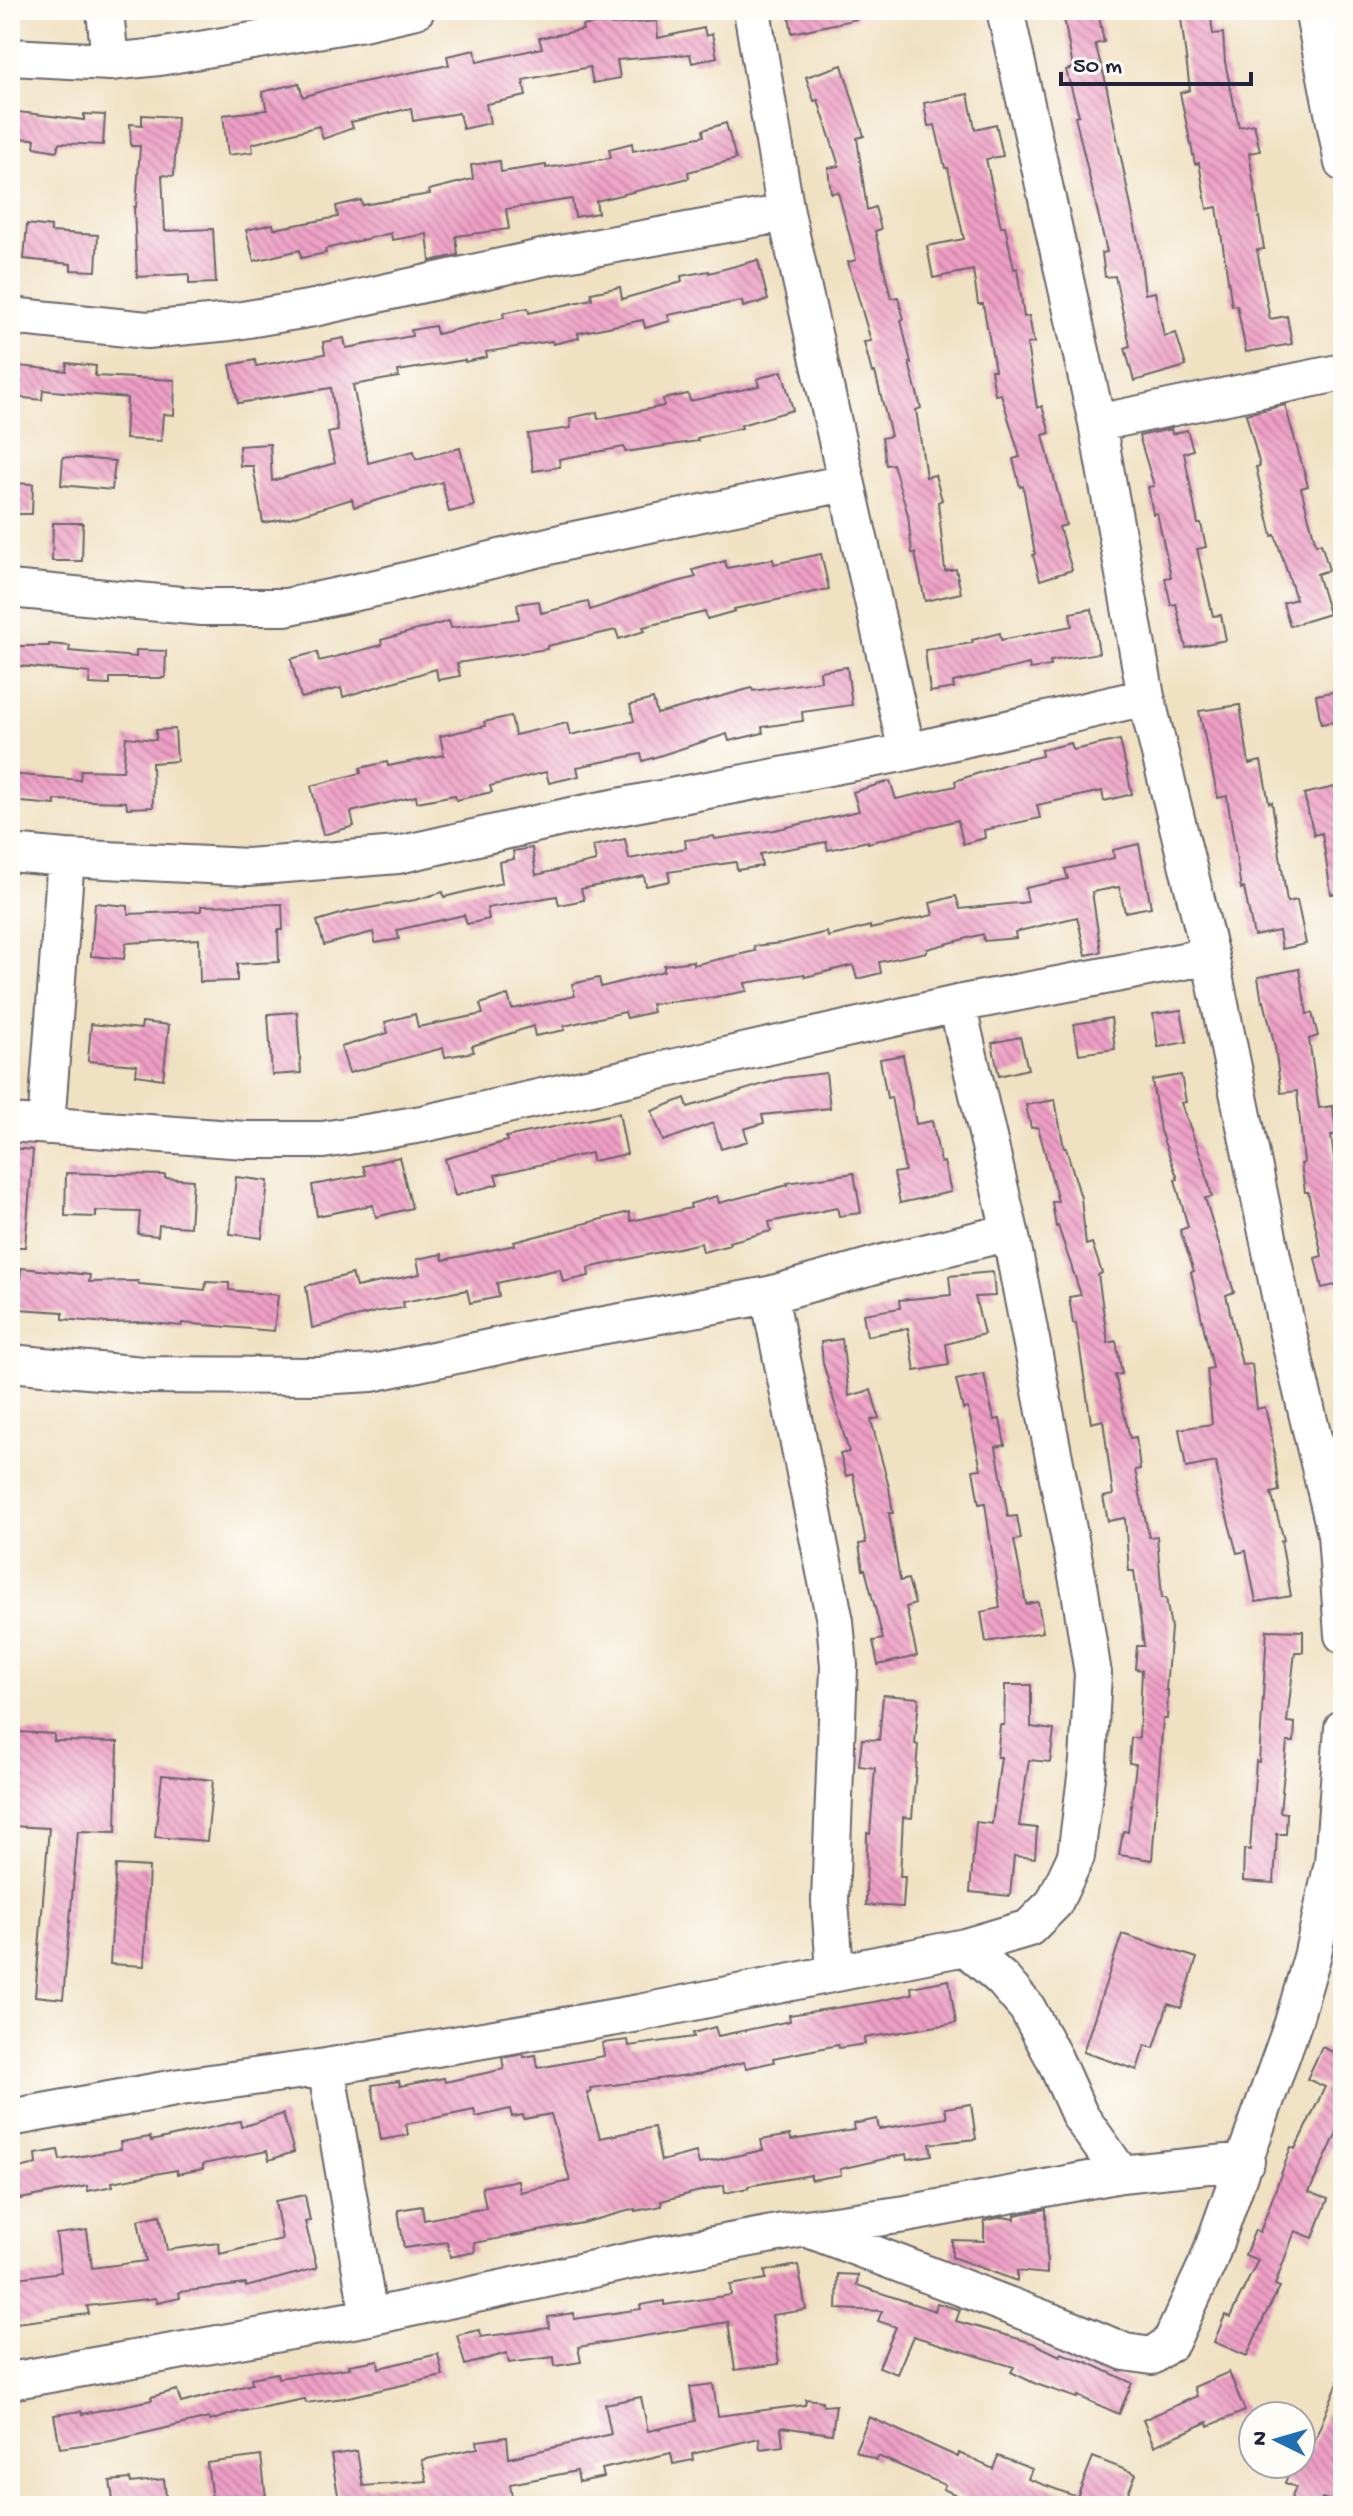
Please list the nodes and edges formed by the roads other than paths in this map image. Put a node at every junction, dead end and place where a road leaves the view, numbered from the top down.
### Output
1 (105, 10) edge
2 (416, 10) edge
3 (752, 10) edge
4 (1005, 10) edge
5 (1313, 10) edge
6 (363, 16) edge
7 (10, 57) edge
8 (110, 62) junction
9 (1343, 163) edge
10 (786, 213) junction
11 (10, 316) edge
12 (1343, 372) edge
13 (1097, 423) junction
14 (845, 483) junction
15 (10, 589) edge
16 (1146, 697) junction
17 (907, 752) junction
18 (10, 853) edge
19 (66, 858) junction
20 (1210, 956) junction
21 (957, 1004) junction
22 (10, 1123) edge
23 (46, 1126) junction
24 (1010, 1232) junction
25 (769, 1295) junction
26 (10, 1363) edge
27 (1339, 1533) edge
28 (1343, 1635) edge
29 (1343, 1728) edge
30 (965, 1947) junction
31 (835, 1972) junction
32 (326, 2067) junction
33 (10, 2118) edge
34 (1246, 2161) junction
35 (1121, 2174) junction
36 (805, 2228) junction
37 (369, 2317) junction
38 (10, 2381) edge

1 - 8 street
2 - 6 street
3 - 10 street
4 - 13 street
5 - 9 street
6 - 8 street
7 - 8 street
10 - 11 street
10 - 14 street
12 - 13 street
13 - 16 street
14 - 15 street
14 - 17 street
16 - 17 street
16 - 20 street
17 - 19 street
18 - 19 street
19 - 23 street
20 - 21 street
20 - 27 street
21 - 23 street
21 - 24 street
22 - 23 street
24 - 25 street
24 - 30 street
25 - 26 street
25 - 31 street
27 - 28 street
29 - 34 street
30 - 31 street
30 - 35 street
31 - 32 street
32 - 33 street
32 - 37 street
34 - 35 street
34 - 36 street
35 - 36 street
36 - 37 street
37 - 38 street

